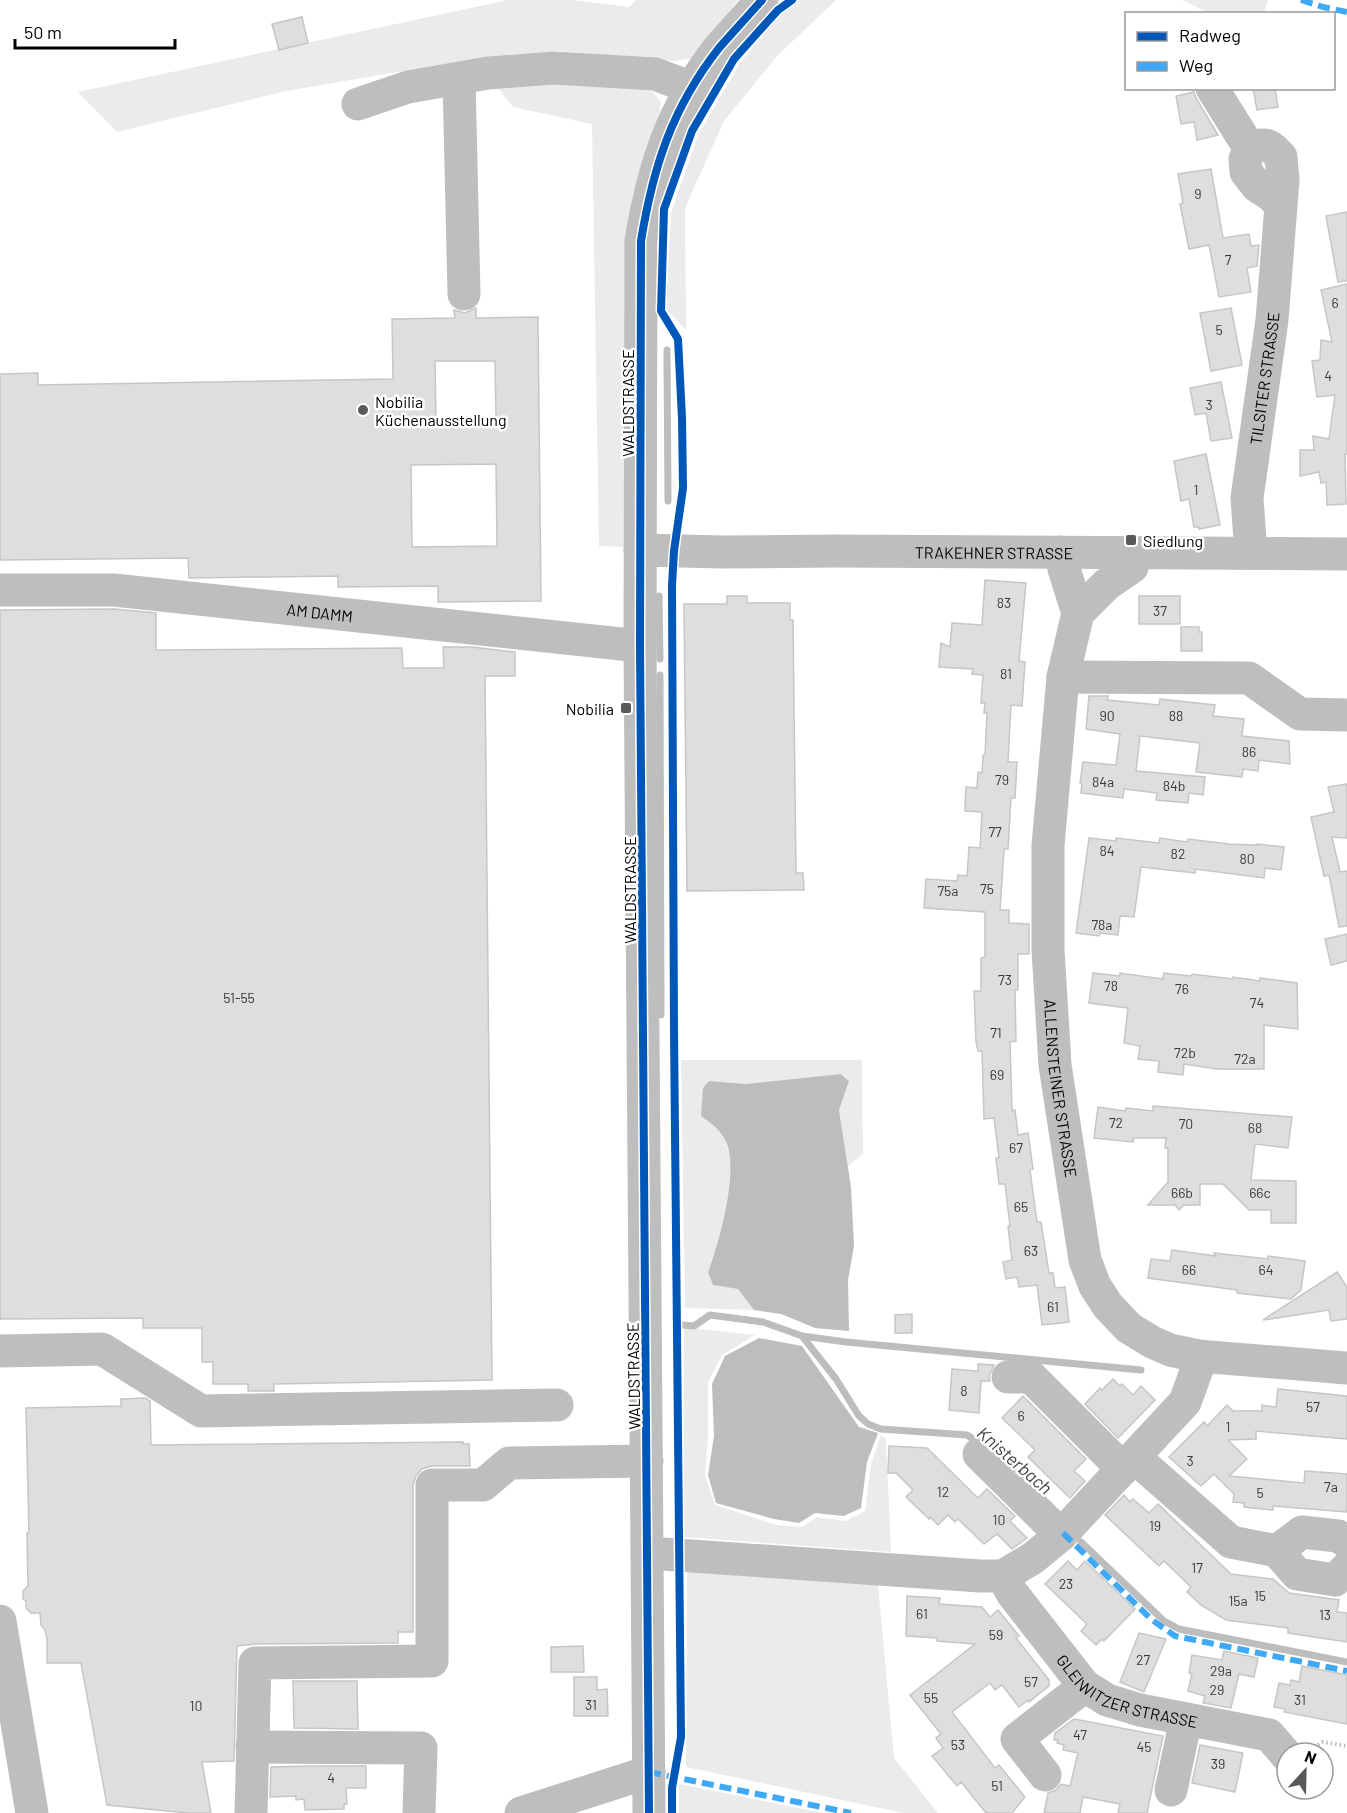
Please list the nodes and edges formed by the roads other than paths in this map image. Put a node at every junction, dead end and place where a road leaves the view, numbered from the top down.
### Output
1 (762, 0) edge
2 (459, 79) junction
3 (692, 88) junction
4 (1213, 90) edge
5 (358, 104) dead end
6 (464, 294) dead end
7 (640, 549) junction
8 (1061, 552) junction
9 (1135, 553) junction
10 (1251, 553) junction
11 (1347, 554) edge
12 (0, 590) edge
13 (1078, 613) junction
14 (640, 646) junction
15 (1063, 677) junction
16 (1347, 715) edge
17 (0, 1351) edge
18 (1198, 1356) junction
19 (1347, 1368) edge
20 (1008, 1377) dead end
21 (556, 1405) dead end
22 (979, 1454) dead end
23 (647, 1461) junction
24 (1129, 1463) junction
25 (1061, 1535) junction
26 (1347, 1542) edge
27 (1277, 1551) junction
28 (648, 1553) junction
29 (1347, 1568) edge
30 (1003, 1576) junction
31 (0, 1621) edge
32 (1085, 1686) junction
33 (1186, 1719) junction
34 (1275, 1743) edge
35 (252, 1747) junction
36 (649, 1772) junction
37 (1045, 1775) dead end
38 (1171, 1790) dead end
39 (32, 1813) edge
40 (251, 1813) edge
41 (419, 1813) edge
42 (521, 1813) edge
43 (649, 1813) edge

1 - 3 street, WALDSTRASSE
2 - 3 street
2 - 5 street
2 - 6 street
3 - 7 street, WALDSTRASSE
4 - 10 street, TILSITER STRASSE
7 - 8 street, TRAKEHNER STRASSE
7 - 14 street, WALDSTRASSE
8 - 9 street, TRAKEHNER STRASSE
8 - 13 street
9 - 10 street, TRAKEHNER STRASSE
9 - 13 street
10 - 11 street, TRAKEHNER STRASSE
12 - 14 street, AM DAMM
13 - 15 street, ALLENSTEINER STRASSE
14 - 23 street, WALDSTRASSE
15 - 16 street
15 - 18 street, ALLENSTEINER STRASSE
17 - 21 street
18 - 19 street, ALLENSTEINER STRASSE
18 - 24 street
20 - 24 street
22 - 25 street
23 - 28 street, WALDSTRASSE
23 - 35 street
24 - 25 street
24 - 27 street
25 - 30 street
26 - 27 street
27 - 29 street
28 - 30 street
28 - 36 street, WALDSTRASSE
30 - 32 street, GLEIWITZER STRASSE
31 - 39 street
32 - 33 street, GLEIWITZER STRASSE
32 - 37 street
33 - 34 street, GLEIWITZER STRASSE
33 - 38 street
35 - 40 street
35 - 41 street
36 - 42 street
36 - 43 street, WALDSTRASSE

